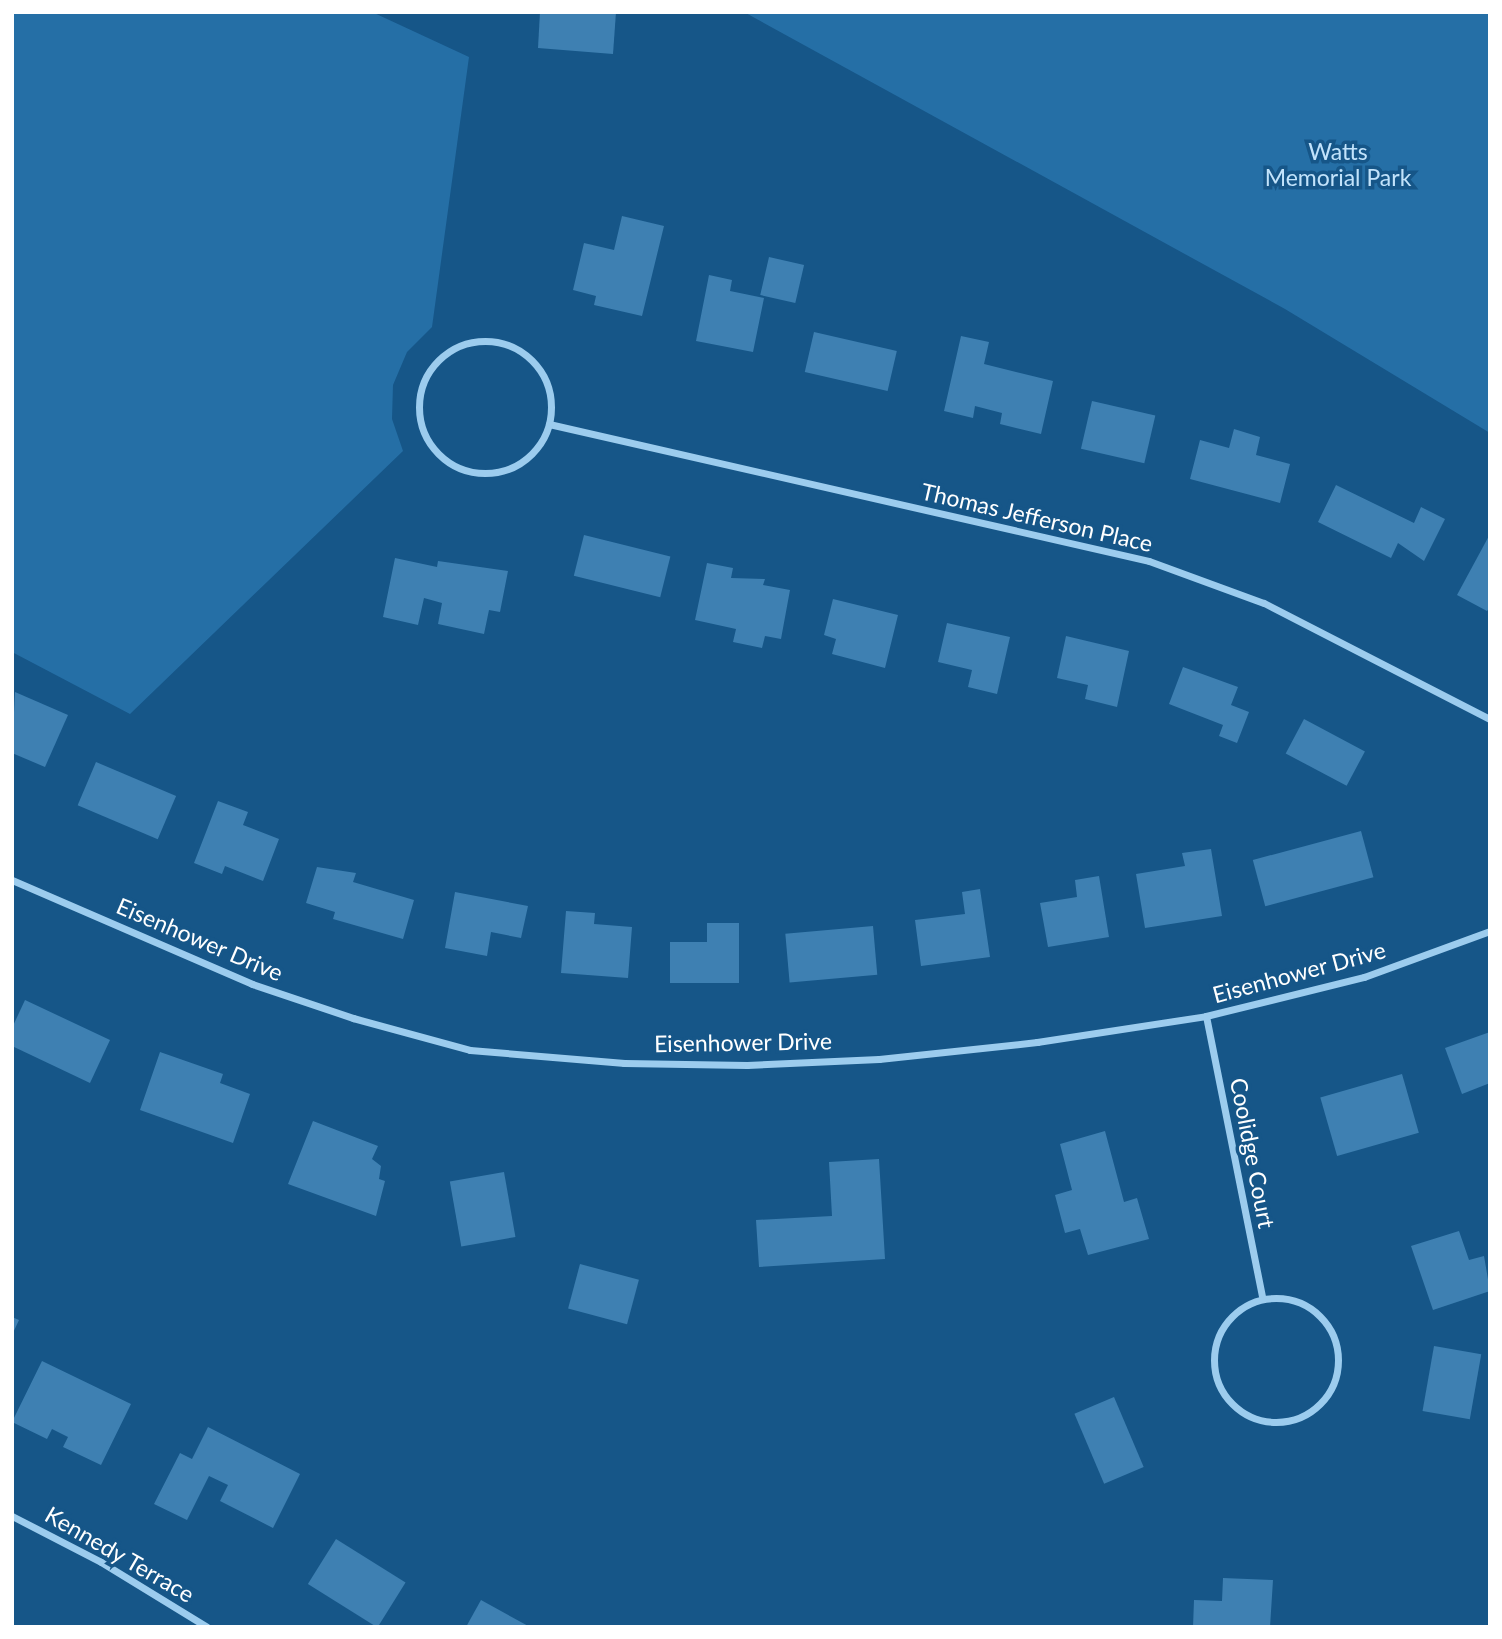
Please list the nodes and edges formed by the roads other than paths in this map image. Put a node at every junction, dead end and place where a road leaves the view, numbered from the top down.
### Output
1 (549, 425) junction
2 (1490, 719) edge
3 (12, 880) edge
4 (1490, 931) edge
5 (1206, 1016) junction
6 (1262, 1297) junction
7 (12, 1516) edge
8 (207, 1627) edge

1 - 1 street
1 - 2 street, Thomas Jefferson Place
3 - 5 street, Eisenhower Drive
4 - 5 street, Eisenhower Drive
5 - 6 street, Coolidge Court
6 - 6 street
7 - 8 street, Kennedy Terrace

